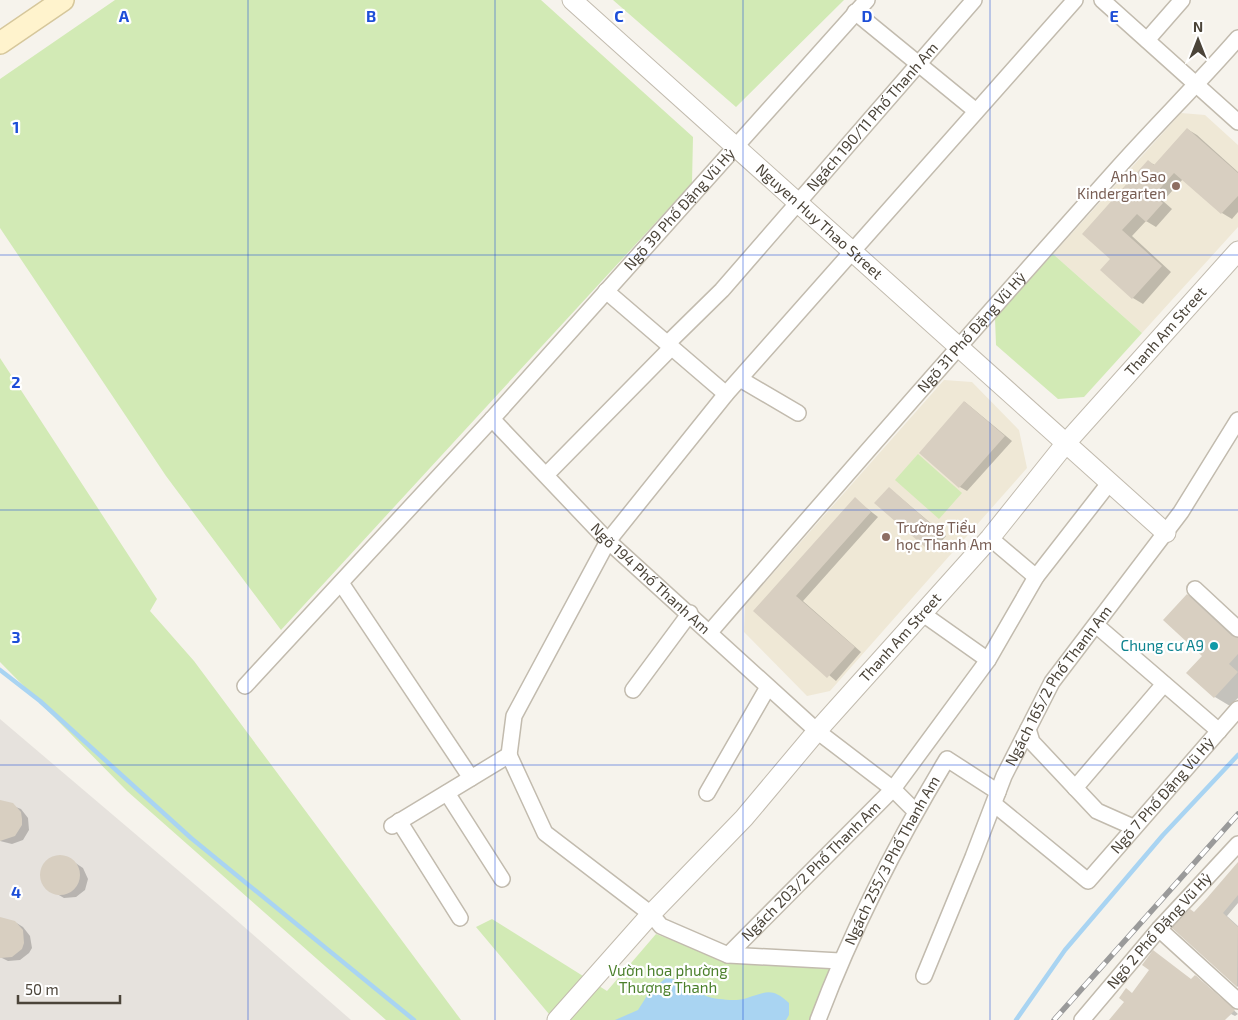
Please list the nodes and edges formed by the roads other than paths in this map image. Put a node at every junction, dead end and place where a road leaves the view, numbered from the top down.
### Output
1 (62, 0) edge
2 (572, 0) edge
3 (867, 0) edge
4 (974, 0) edge
5 (1075, 0) edge
6 (1102, 0) edge
7 (1182, 0) edge
8 (856, 12) junction
9 (1238, 38) edge
10 (1147, 40) junction
11 (0, 43) edge
12 (917, 63) junction
13 (1198, 84) junction
14 (976, 111) junction
15 (1238, 122) edge
16 (735, 147) junction
17 (798, 203) junction
18 (1238, 251) edge
19 (852, 252) junction
20 (606, 291) junction
21 (669, 346) junction
22 (958, 346) junction
23 (740, 379) junction
24 (726, 394) junction
25 (798, 412) dead end
26 (492, 419) junction
27 (1238, 420) edge
28 (1066, 443) junction
29 (547, 474) junction
30 (1110, 482) junction
31 (1166, 533) junction
32 (990, 538) junction
33 (608, 541) junction
34 (1036, 578) junction
35 (341, 583) junction
36 (1195, 589) dead end
37 (690, 613) junction
38 (924, 614) junction
39 (1096, 625) junction
40 (1238, 630) edge
41 (710, 632) junction
42 (988, 660) junction
43 (1164, 684) junction
44 (245, 686) dead end
45 (768, 687) junction
46 (633, 690) dead end
47 (1238, 709) edge
48 (1028, 729) junction
49 (817, 731) junction
50 (1218, 731) junction
51 (509, 755) junction
52 (472, 778) junction
53 (1075, 788) junction
54 (893, 789) junction
55 (447, 793) junction
56 (707, 793) dead end
57 (996, 798) junction
58 (915, 812) junction
59 (1133, 828) junction
60 (1238, 844) edge
61 (502, 879) dead end
62 (651, 914) junction
63 (460, 918) dead end
64 (1159, 929) junction
65 (728, 955) junction
66 (840, 961) junction
67 (924, 976) dead end
68 (1238, 1001) edge
69 (557, 1020) edge
70 (818, 1020) edge
71 (1082, 1020) edge

1 - 11 main road
2 - 16 street, Nguyen Huy Thao Street
3 - 8 street, Ngõ 39 Phố Đặng Vũ Hỷ
4 - 12 street, Ngách 190/11 Phố Thanh Am
5 - 14 street
6 - 10 street
7 - 10 street
8 - 12 street
8 - 16 street, Ngõ 39 Phố Đặng Vũ Hỷ
9 - 13 street, Ngõ 31 Phố Đặng Vũ Hỷ
10 - 13 street
12 - 14 street
12 - 17 street, Ngách 190/11 Phố Thanh Am
13 - 15 street
13 - 22 street, Ngõ 31 Phố Đặng Vũ Hỷ
14 - 19 street
16 - 17 street, Nguyen Huy Thao Street
16 - 20 street, Ngõ 39 Phố Đặng Vũ Hỷ
17 - 19 street, Nguyen Huy Thao Street
17 - 21 street, Ngách 190/11 Phố Thanh Am
18 - 28 street, Thanh Am Street
19 - 22 street, Nguyen Huy Thao Street
19 - 23 street
20 - 21 street
20 - 26 street, Ngõ 39 Phố Đặng Vũ Hỷ
21 - 24 street
21 - 29 street, Ngách 190/11 Phố Thanh Am
22 - 28 street, Nguyen Huy Thao Street
22 - 41 street, Ngõ 31 Phố Đặng Vũ Hỷ
23 - 24 street
23 - 25 street
24 - 33 street
26 - 29 street, Ngõ 194 Phố Thanh Am
26 - 35 street, Ngõ 39 Phố Đặng Vũ Hỷ
27 - 31 street, Ngách 165/2 Phố Thanh Am
28 - 30 street, Nguyen Huy Thao Street
28 - 32 street, Thanh Am Street
29 - 33 street, Ngõ 194 Phố Thanh Am
30 - 31 street, Nguyen Huy Thao Street
30 - 34 street, Ngách 203/2 Phố Thanh Am
31 - 39 street, Ngách 165/2 Phố Thanh Am
32 - 34 street
32 - 38 street, Thanh Am Street
33 - 37 street, Ngõ 194 Phố Thanh Am
33 - 51 street
34 - 42 street, Ngách 203/2 Phố Thanh Am
35 - 44 street, Ngõ 39 Phố Đặng Vũ Hỷ
35 - 52 street
36 - 40 street
37 - 41 street, Ngõ 194 Phố Thanh Am
37 - 46 street
38 - 42 street
38 - 49 street, Thanh Am Street
39 - 43 street
39 - 48 street, Ngách 165/2 Phố Thanh Am
41 - 45 street, Ngõ 194 Phố Thanh Am
42 - 54 street, Ngách 203/2 Phố Thanh Am
43 - 50 street
43 - 53 street
45 - 49 street, Ngõ 194 Phố Thanh Am
45 - 56 street
47 - 50 street, Ngõ 7 Phố Đặng Vũ Hỷ
48 - 53 street
48 - 57 street, Ngách 165/2 Phố Thanh Am
49 - 54 street, Ngõ 194 Phố Thanh Am
49 - 62 street, Thanh Am Street
50 - 59 street, Ngõ 7 Phố Đặng Vũ Hỷ
51 - 52 street
51 - 62 street
52 - 55 street
53 - 59 street
54 - 58 street, Ngõ 194 Phố Thanh Am
54 - 65 street, Ngách 203/2 Phố Thanh Am
55 - 61 street
55 - 63 street
57 - 58 street, Ngách 255/3 Phố Thanh Am
57 - 59 street, Ngõ 7 Phố Đặng Vũ Hỷ
57 - 67 street, Ngách 165/2 Phố Thanh Am
58 - 66 street, Ngách 255/3 Phố Thanh Am
60 - 64 street, Ngõ 2 Phố Đặng Vũ Hỷ
62 - 65 street
62 - 69 street, Thanh Am Street
64 - 68 street
64 - 71 street, Ngõ 2 Phố Đặng Vũ Hỷ
65 - 66 street
66 - 70 street, Ngách 255/3 Phố Thanh Am

